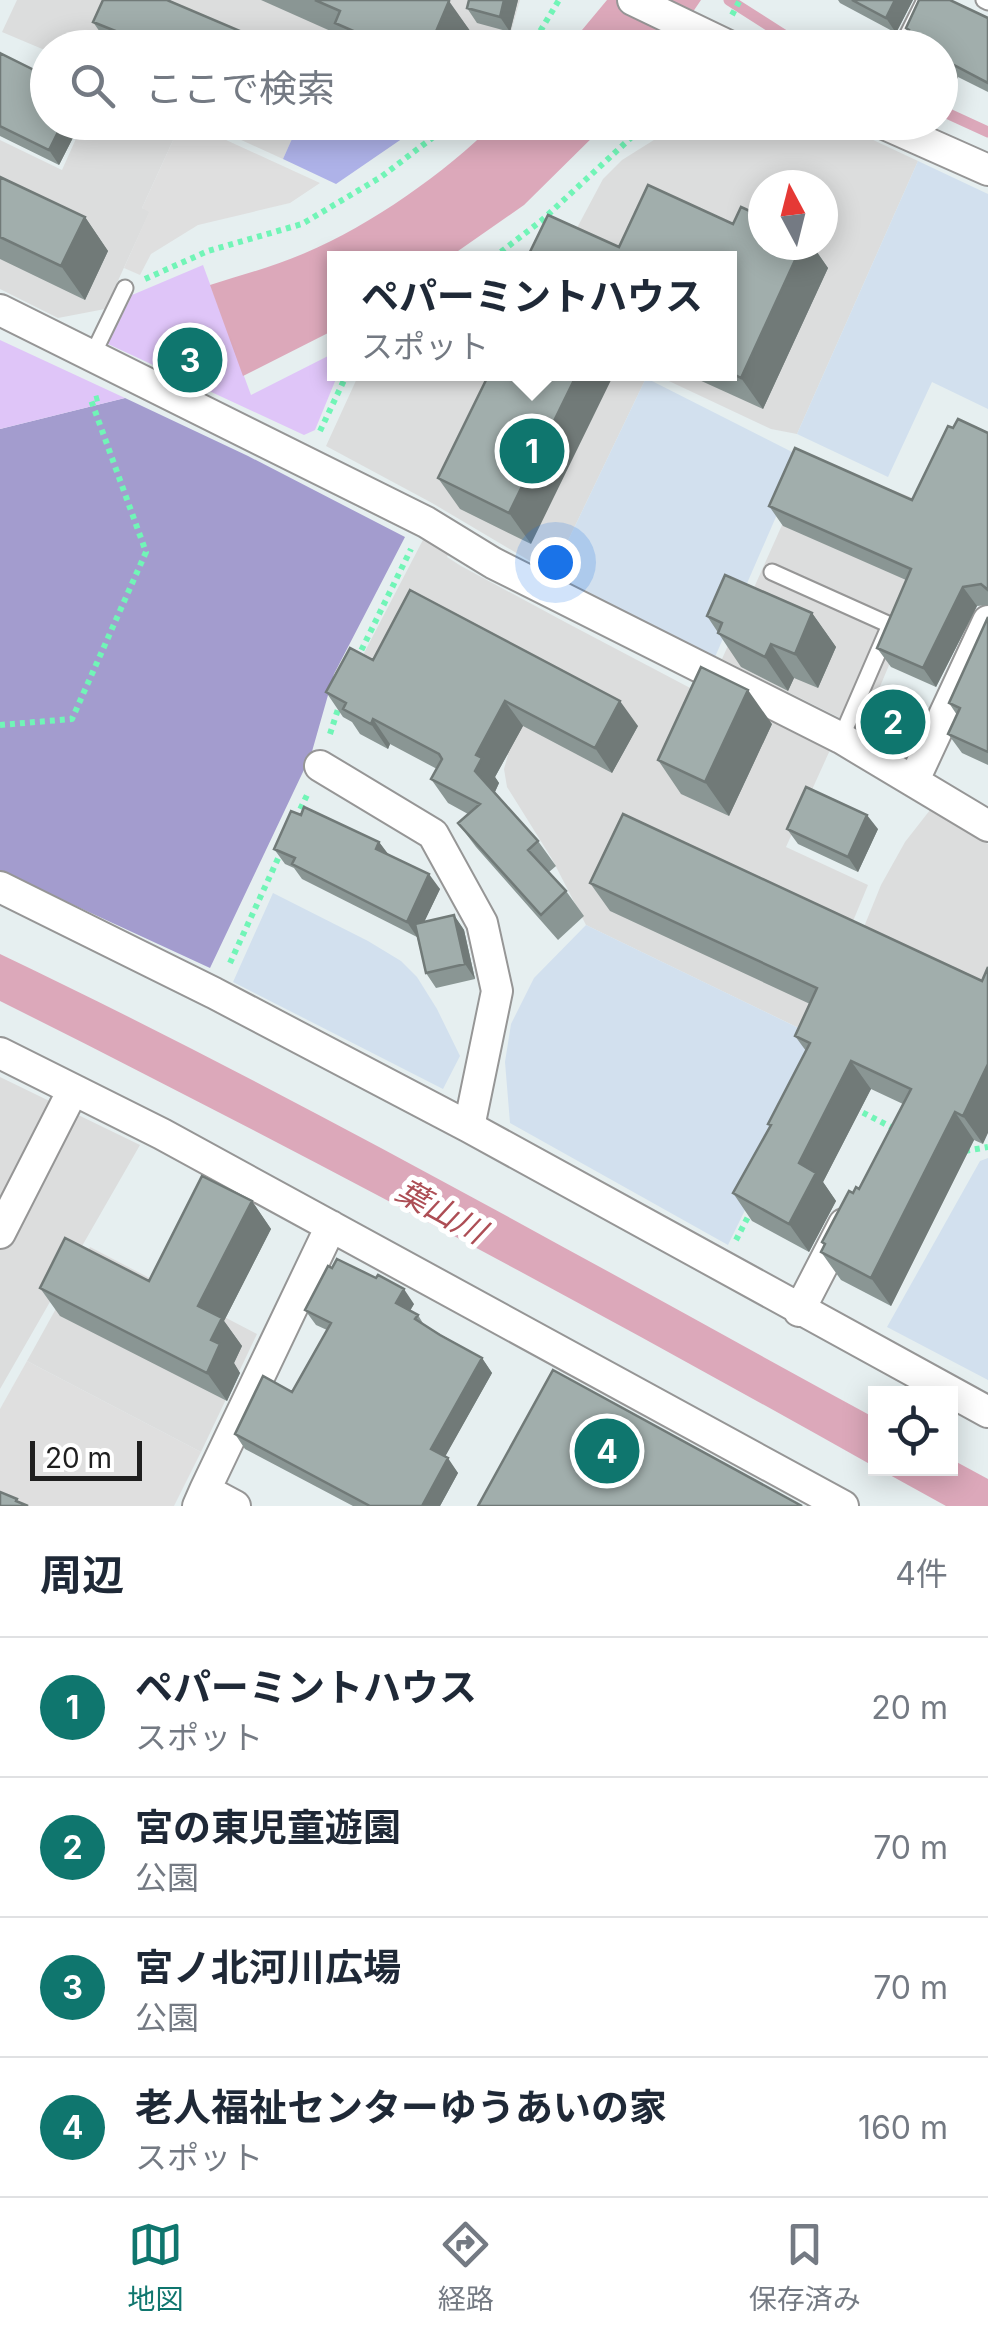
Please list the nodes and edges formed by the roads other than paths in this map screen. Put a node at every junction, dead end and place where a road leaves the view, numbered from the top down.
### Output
1 (633, 0) edge
2 (925, 0) edge
3 (694, 30) edge
4 (910, 30) edge
5 (920, 140) edge
6 (988, 170) edge
7 (125, 288) road end
8 (0, 310) edge
9 (92, 356) junction
10 (772, 572) dead end
11 (988, 621) edge
12 (840, 738) junction
13 (320, 766) dead end
14 (914, 780) junction
15 (988, 824) edge
16 (0, 887) edge
17 (0, 1054) edge
18 (73, 1090) junction
19 (469, 1127) junction
20 (858, 1198) edge
21 (331, 1226) junction
22 (0, 1233) edge
23 (799, 1311) junction
24 (988, 1412) edge
25 (202, 1498) edge
26 (235, 1506) edge
27 (843, 1506) edge

1 - 3 street
2 - 4 lane
5 - 6 street
7 - 9 lane
8 - 9 street
9 - 12 street
10 - 12 lane
11 - 14 street
12 - 14 street
13 - 19 street
14 - 15 street
16 - 19 street
17 - 18 street
18 - 21 street
18 - 22 street
19 - 23 street
20 - 23 street
21 - 25 street
21 - 27 street
23 - 24 street
25 - 26 street

